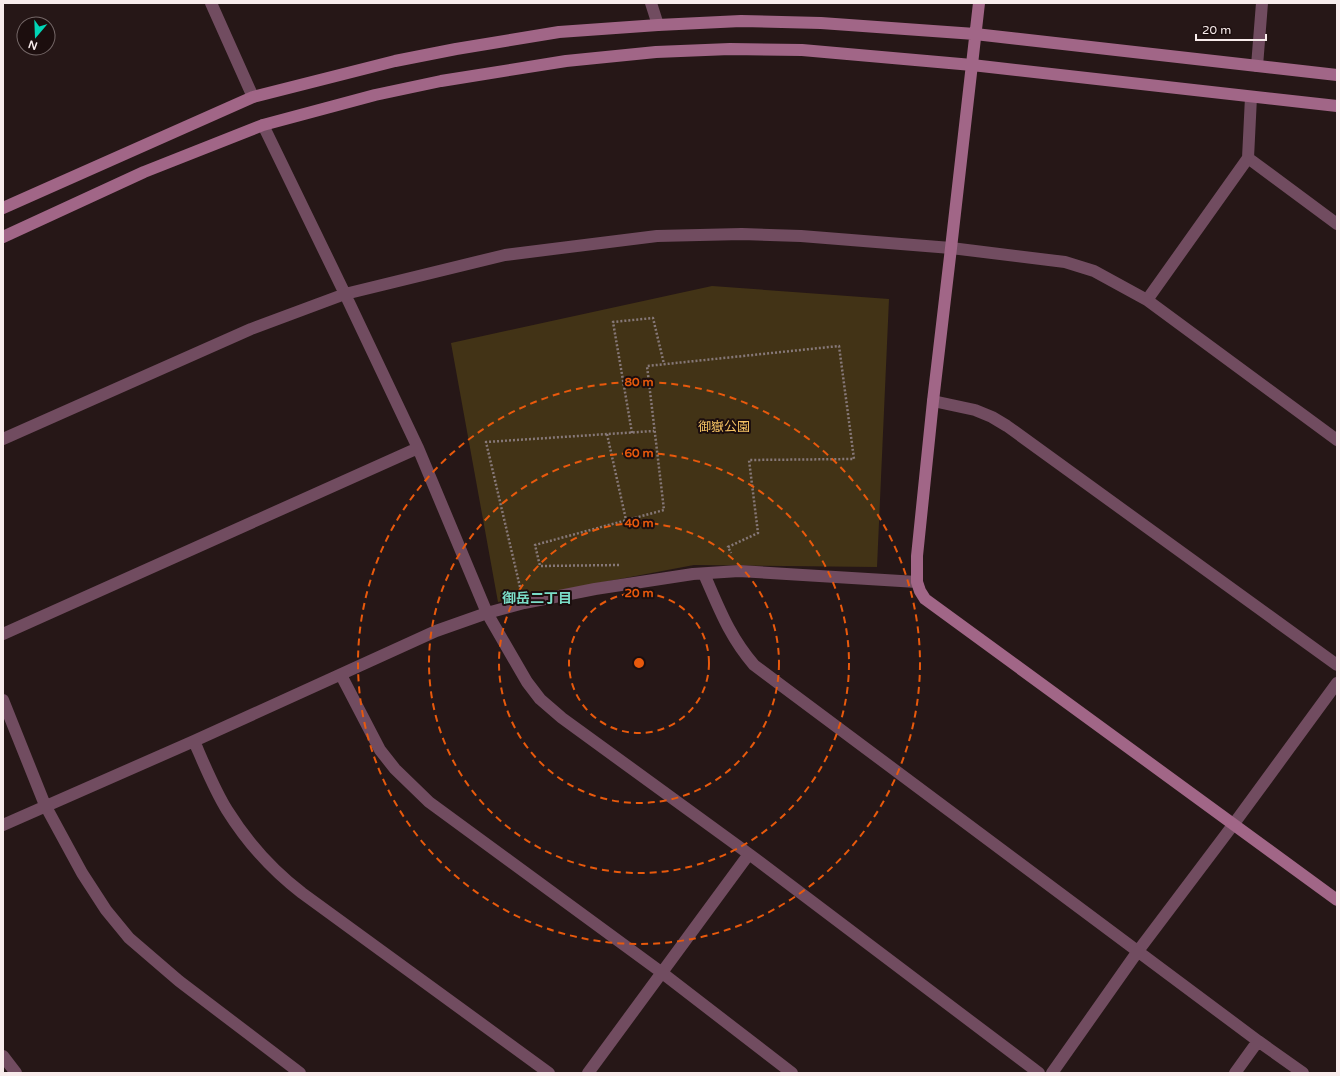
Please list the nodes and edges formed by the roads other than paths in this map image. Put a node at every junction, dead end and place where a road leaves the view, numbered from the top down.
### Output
1 (211, 3) edge
2 (651, 3) edge
3 (978, 3) edge
4 (1262, 3) edge
5 (658, 25) junction
6 (975, 34) junction
7 (972, 65) junction
8 (1257, 66) junction
9 (1337, 75) edge
10 (253, 97) junction
11 (1251, 97) junction
12 (1337, 106) edge
13 (263, 125) junction
14 (1248, 158) junction
15 (3, 208) edge
16 (1337, 224) edge
17 (3, 236) edge
18 (952, 248) junction
19 (345, 294) junction
20 (1147, 300) junction
21 (933, 401) junction
22 (3, 438) edge
23 (1337, 440) edge
24 (418, 448) junction
25 (704, 574) junction
26 (917, 582) junction
27 (487, 613) junction
28 (3, 634) edge
29 (1337, 665) edge
30 (341, 675) junction
31 (1337, 683) edge
32 (3, 700) edge
33 (194, 741) junction
34 (45, 806) junction
35 (3, 825) edge
36 (1234, 825) junction
37 (749, 854) junction
38 (1337, 900) edge
39 (1138, 951) junction
40 (661, 972) junction
41 (1258, 1041) junction
42 (3, 1056) edge
43 (16, 1073) edge
44 (300, 1073) edge
45 (549, 1073) edge
46 (588, 1073) edge
47 (792, 1073) edge
48 (1039, 1073) edge
49 (1052, 1073) edge
50 (1235, 1073) edge
51 (1303, 1073) edge

1 - 10 street
2 - 5 street
3 - 6 street
4 - 8 street
5 - 6 street
5 - 10 street
6 - 7 street
6 - 8 street
7 - 11 street
7 - 13 street
7 - 18 street
8 - 9 street
10 - 15 street
11 - 12 street
11 - 14 street
13 - 17 street
13 - 19 street
14 - 16 street
14 - 20 street
18 - 19 street
18 - 20 street
18 - 21 street
19 - 22 street
19 - 24 street
20 - 23 street
21 - 26 street
21 - 29 street
24 - 27 street
24 - 28 street
25 - 26 street
25 - 27 street
25 - 39 street
26 - 36 street
27 - 30 street
27 - 37 street
30 - 33 street
30 - 40 street
31 - 36 street
32 - 34 street
33 - 34 street
33 - 45 street
34 - 35 street
34 - 44 street
36 - 38 street
36 - 39 street
37 - 40 street
37 - 48 street
39 - 41 street
39 - 49 street
40 - 46 street
40 - 47 street
41 - 50 street
41 - 51 street
42 - 43 street

